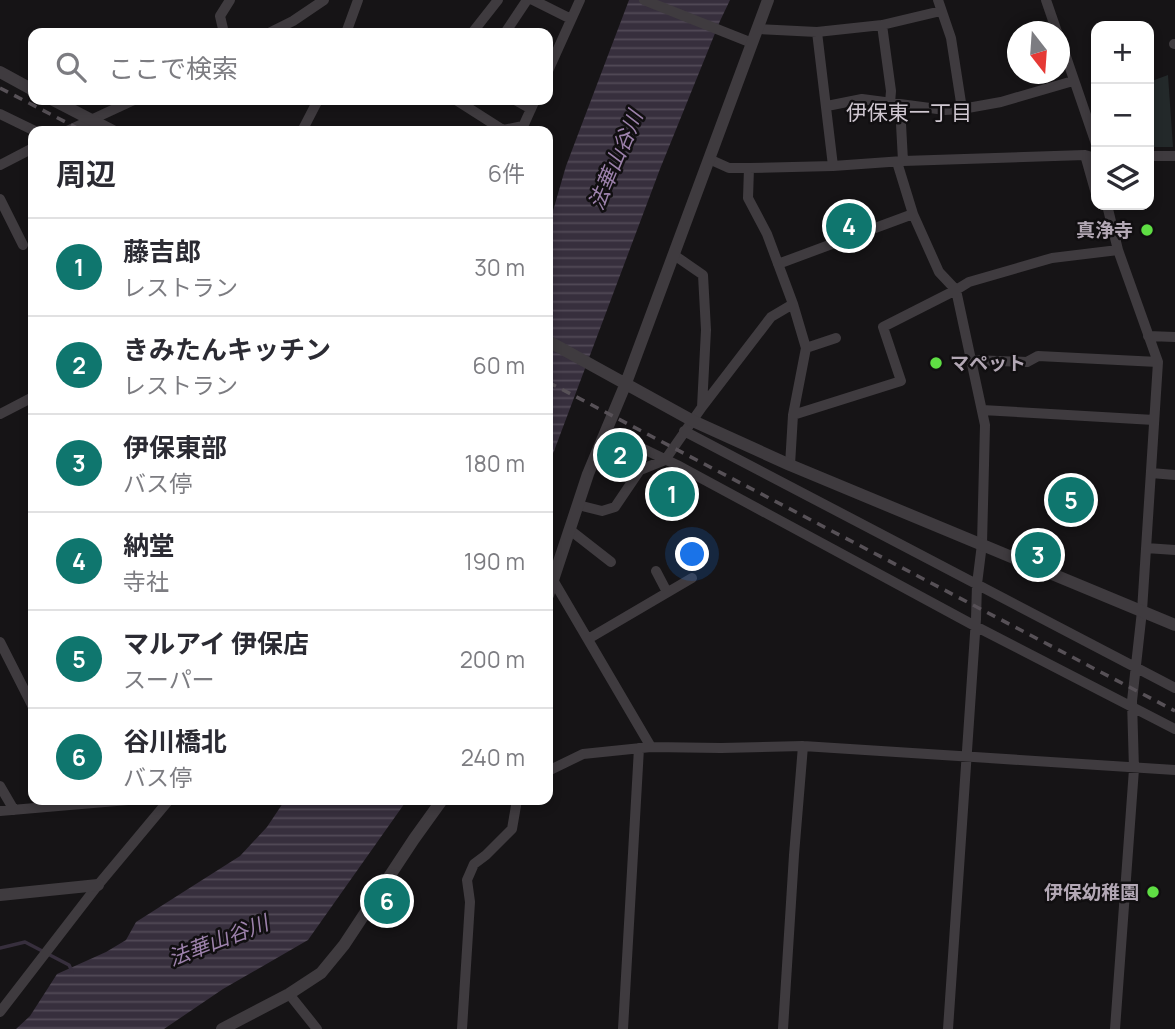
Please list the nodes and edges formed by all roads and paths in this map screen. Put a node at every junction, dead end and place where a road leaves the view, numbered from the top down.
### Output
1 (230, 0) edge
2 (324, 0) edge
3 (358, 0) edge
4 (498, 0) edge
5 (527, 0) edge
6 (533, 0) edge
7 (580, 0) edge
8 (644, 0) edge
9 (768, 0) edge
10 (1046, 0) edge
11 (940, 6) edge
12 (571, 19) junction
13 (1053, 21) edge
14 (881, 25) junction
15 (223, 28) edge
16 (279, 28) edge
17 (348, 28) edge
18 (476, 28) edge
19 (508, 28) edge
20 (757, 29) junction
21 (817, 32) junction
22 (752, 43) junction
23 (553, 60) edge
24 (0, 72) edge
25 (1070, 72) edge
26 (1073, 81) junction
27 (28, 87) edge
28 (895, 104) junction
29 (62, 105) edge
30 (123, 105) edge
31 (315, 105) edge
32 (464, 105) edge
33 (533, 105) edge
34 (827, 106) junction
35 (962, 109) junction
36 (0, 114) edge
37 (91, 120) junction
38 (78, 126) edge
39 (103, 126) edge
40 (305, 126) edge
41 (497, 126) edge
42 (523, 126) edge
43 (28, 128) edge
44 (1091, 131) edge
45 (28, 150) edge
46 (1091, 156) edge
47 (1154, 156) edge
48 (1175, 156) edge
49 (709, 159) junction
50 (900, 162) junction
51 (0, 164) edge
52 (833, 166) junction
53 (749, 169) junction
54 (0, 199) edge
55 (1108, 210) edge
56 (913, 214) junction
57 (23, 245) dead end
58 (1118, 250) junction
59 (674, 256) junction
60 (778, 264) junction
61 (956, 290) junction
62 (793, 304) junction
63 (1149, 335) junction
64 (1175, 337) edge
65 (836, 338) dead end
66 (553, 344) edge
67 (806, 348) junction
68 (972, 360) junction
69 (1158, 362) junction
70 (626, 383) junction
71 (28, 400) edge
72 (702, 407) junction
73 (982, 411) junction
74 (0, 414) edge
75 (793, 415) junction
76 (693, 421) junction
77 (1154, 421) junction
78 (606, 430) junction
79 (684, 432) junction
80 (665, 460) junction
81 (790, 465) junction
82 (1151, 473) junction
83 (1175, 475) edge
84 (578, 505) junction
85 (570, 530) junction
86 (982, 544) junction
87 (1146, 548) junction
88 (1175, 550) edge
89 (611, 562) dead end
90 (656, 571) dead end
91 (692, 578) dead end
92 (553, 580) joint
93 (977, 584) junction
94 (667, 592) junction
95 (1142, 611) junction
96 (1175, 625) edge
97 (975, 626) junction
98 (588, 639) junction
99 (0, 642) edge
100 (3, 657) edge
101 (1136, 667) junction
102 (1175, 688) edge
103 (28, 699) edge
104 (1133, 707) junction
105 (1175, 729) edge
106 (803, 746) junction
107 (645, 747) junction
108 (966, 756) junction
109 (553, 769) edge
110 (1134, 769) junction
111 (1175, 770) edge
112 (0, 786) edge
113 (71, 805) edge
114 (165, 805) edge
115 (438, 805) edge
116 (516, 805) edge
117 (14, 810) junction
118 (0, 811) edge
119 (98, 885) junction
120 (0, 895) edge
121 (289, 994) junction
122 (0, 1012) edge
123 (222, 1029) edge
124 (317, 1029) edge
125 (462, 1029) edge
126 (623, 1029) edge
127 (783, 1029) edge
128 (948, 1029) edge
129 (1115, 1029) edge

1 - 15 street
2 - 16 street
3 - 17 street
4 - 18 street
5 - 19 street
6 - 12 street
7 - 12 street
8 - 22 street
9 - 20 street
10 - 13 street
11 - 14 street
11 - 35 street
12 - 23 street
14 - 21 street
14 - 28 street
20 - 21 street
20 - 22 street
21 - 34 street
22 - 49 street
24 - 27 street
25 - 26 street
26 - 35 street
26 - 44 street
28 - 34 street
28 - 35 street
28 - 50 street
29 - 37 street
30 - 37 street
31 - 40 street
32 - 41 street
33 - 42 street
34 - 52 street
36 - 43 street
37 - 38 street
37 - 39 street
45 - 51 street
46 - 50 street
47 - 48 street
49 - 53 street
49 - 59 street
50 - 52 street
50 - 56 street
52 - 53 street
53 - 60 street
54 - 57 street
55 - 58 street
56 - 60 street
56 - 61 street
58 - 61 street
58 - 63 street
59 - 70 street
59 - 72 street
60 - 62 street
61 - 68 street
61 - 75 street
62 - 67 street
62 - 72 street
63 - 64 street
63 - 69 street
65 - 67 street
66 - 70 street
67 - 75 street
68 - 69 street
68 - 73 street
69 - 77 street
70 - 76 street
70 - 78 street
71 - 74 street
72 - 76 street
73 - 77 street
73 - 86 street
75 - 81 street
76 - 79 street
76 - 81 street
77 - 82 street
78 - 80 street
78 - 84 street
79 - 80 street
79 - 93 street
80 - 84 street
80 - 97 street
81 - 86 street
82 - 83 street
82 - 87 street
84 - 85 street
85 - 89 street
85 - 92 street
86 - 93 street
86 - 95 street
87 - 88 street
87 - 95 street
90 - 94 street
91 - 94 street
92 - 98 street
93 - 97 street
93 - 101 street
94 - 98 street
95 - 96 street
95 - 101 street
97 - 104 street
97 - 108 street
98 - 107 street
99 - 100 street
100 - 103 street
101 - 102 street
101 - 104 street
104 - 105 street
104 - 110 street
106 - 107 street
106 - 108 street
106 - 127 street
107 - 109 street
107 - 126 street
108 - 110 street
108 - 128 street
110 - 111 street
110 - 129 street
112 - 117 street
113 - 117 street
114 - 119 street
115 - 121 street
116 - 125 street
117 - 118 street
119 - 120 street
119 - 122 street
121 - 123 street
121 - 124 street

